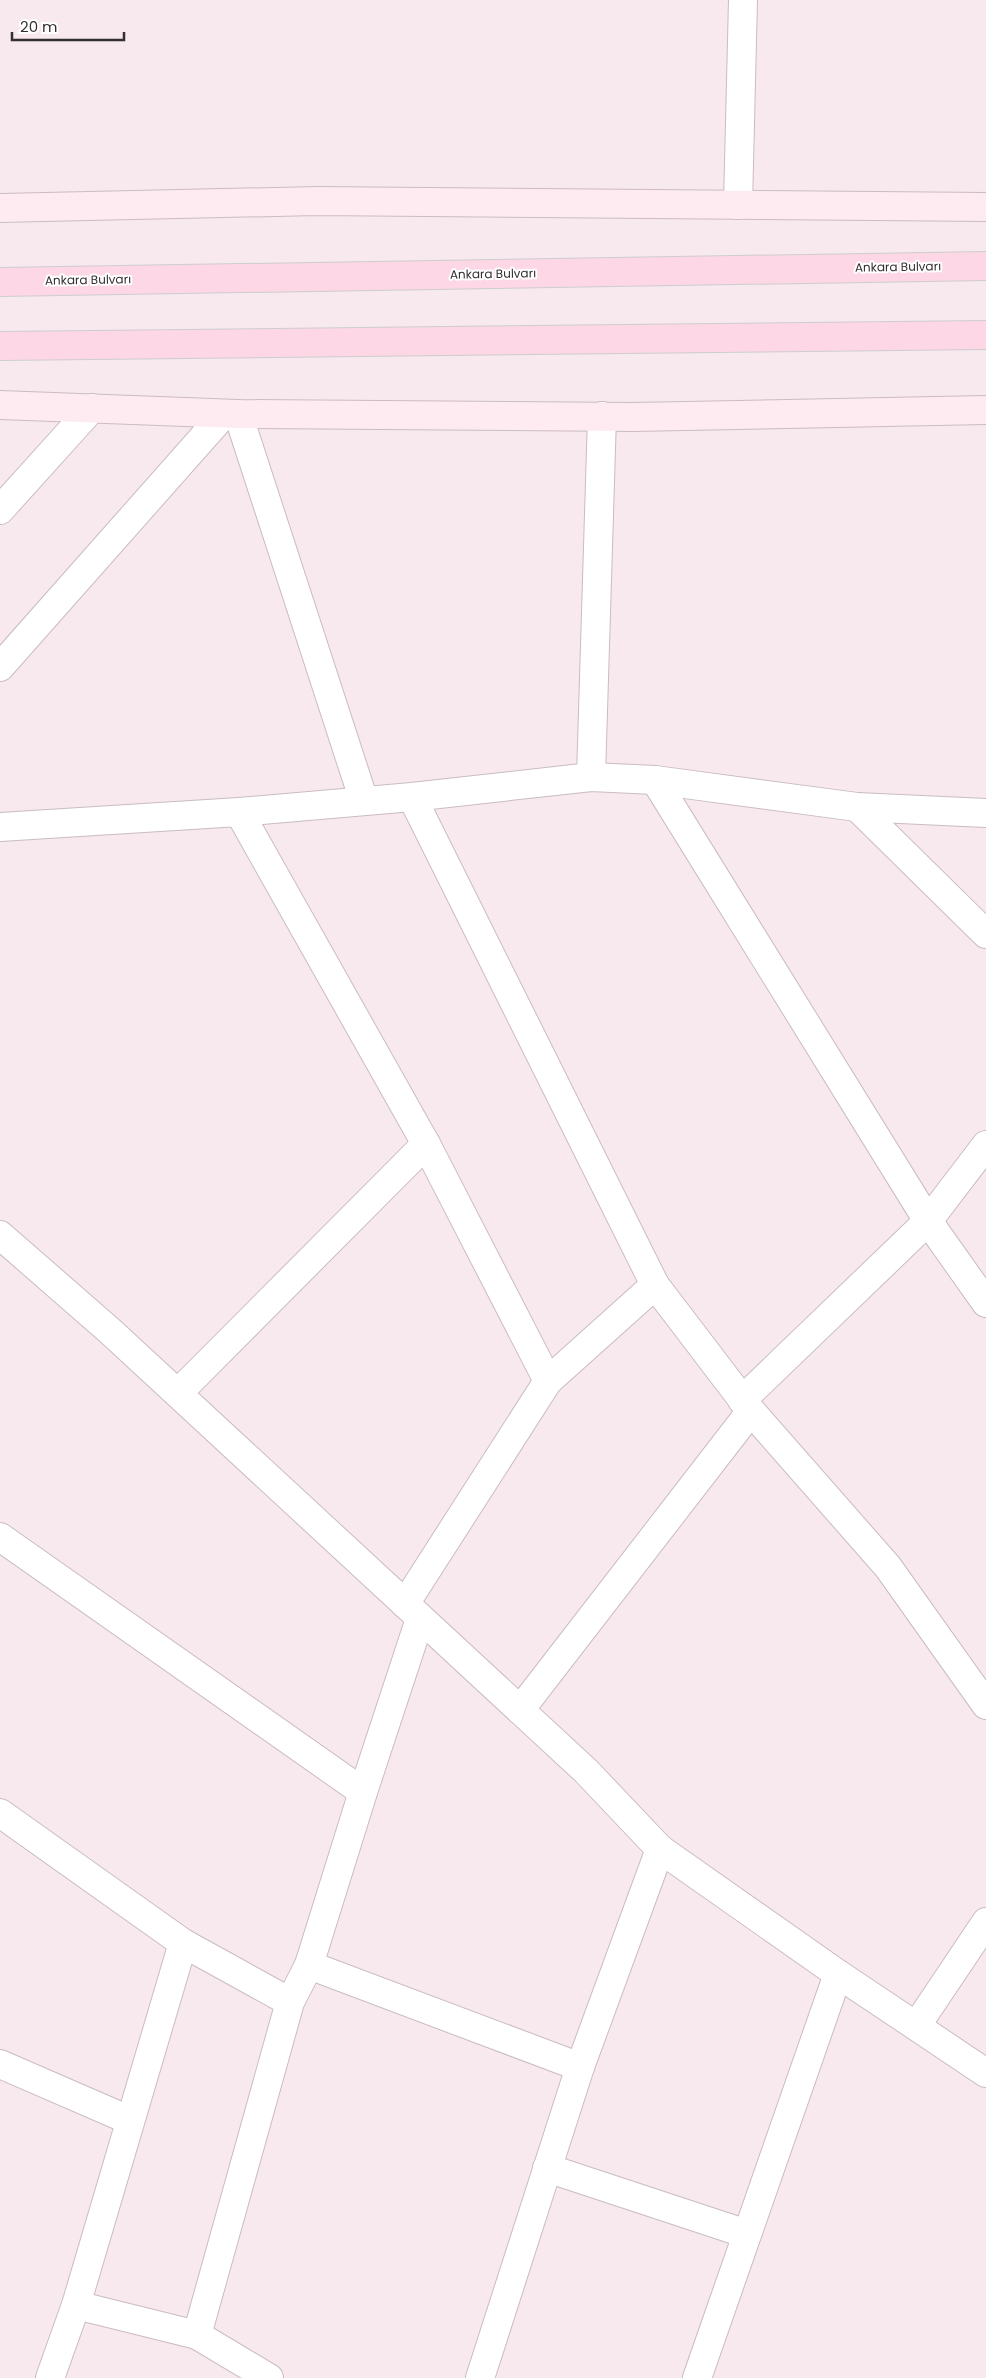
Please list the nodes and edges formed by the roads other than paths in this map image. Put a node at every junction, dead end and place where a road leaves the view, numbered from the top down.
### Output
1 (743, 0) edge
2 (738, 205) junction
3 (986, 207) edge
4 (0, 208) edge
5 (986, 266) edge
6 (0, 282) edge
7 (986, 335) edge
8 (0, 346) edge
9 (0, 405) edge
10 (92, 408) junction
11 (986, 410) edge
12 (231, 414) junction
13 (602, 416) junction
14 (0, 510) edge
15 (0, 667) edge
16 (591, 777) junction
17 (655, 780) junction
18 (412, 797) junction
19 (364, 801) junction
20 (857, 807) junction
21 (239, 812) junction
22 (986, 813) edge
23 (0, 828) edge
24 (986, 934) edge
25 (426, 1144) junction
26 (986, 1145) edge
27 (928, 1221) junction
28 (2, 1244) edge
29 (655, 1285) junction
30 (986, 1303) edge
31 (548, 1382) junction
32 (178, 1393) junction
33 (747, 1406) junction
34 (0, 1537) edge
35 (413, 1611) junction
36 (986, 1705) edge
37 (520, 1710) junction
38 (363, 1792) junction
39 (0, 1814) edge
40 (660, 1849) junction
41 (986, 1922) edge
42 (183, 1943) junction
43 (309, 1965) junction
44 (838, 1974) junction
45 (290, 2002) junction
46 (917, 2025) junction
47 (0, 2064) edge
48 (580, 2067) junction
49 (986, 2073) edge
50 (129, 2120) junction
51 (547, 2168) junction
52 (747, 2234) junction
53 (76, 2305) junction
54 (197, 2335) junction
55 (50, 2378) edge
56 (269, 2378) edge
57 (480, 2378) edge
58 (697, 2378) edge

1 - 2 street
2 - 3 main road
2 - 4 main road
5 - 6 main road, Ankara Bulvarı
7 - 8 main road
9 - 10 main road
10 - 12 main road
10 - 14 street
11 - 13 main road
12 - 13 main road
12 - 15 street
12 - 19 street
13 - 16 street
16 - 17 street
16 - 18 street
17 - 20 street
17 - 27 street
18 - 19 street
18 - 29 street
19 - 21 street
20 - 22 street
20 - 24 street
21 - 23 street
21 - 25 street
25 - 31 street
25 - 32 street
26 - 27 street
27 - 30 street
27 - 33 street
28 - 32 street
29 - 31 street
29 - 33 street
31 - 35 street
32 - 35 street
33 - 36 street
33 - 37 street
34 - 38 street
35 - 37 street
35 - 38 street
37 - 40 street
38 - 43 street
39 - 42 street
40 - 44 street
40 - 48 street
41 - 46 street
42 - 45 street
42 - 50 street
43 - 45 street
43 - 48 street
44 - 46 street
44 - 52 street
45 - 54 street
46 - 49 street
47 - 50 street
48 - 51 street
50 - 53 street
51 - 52 street
51 - 57 street
52 - 58 street
53 - 54 street
53 - 55 street
54 - 56 street

